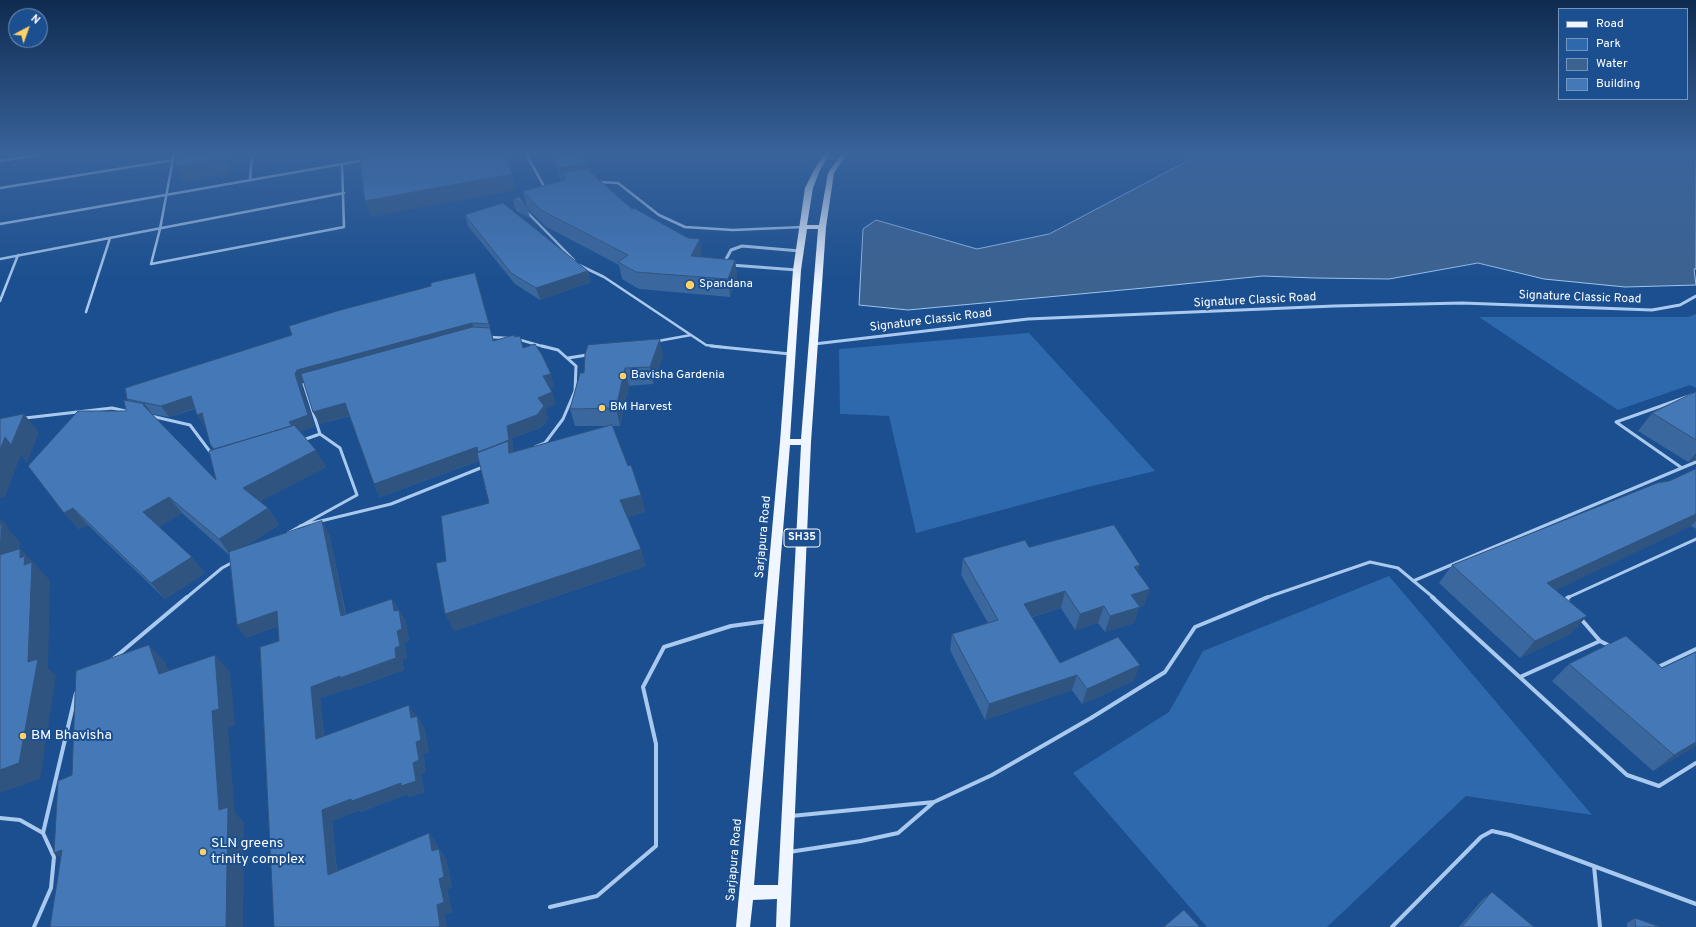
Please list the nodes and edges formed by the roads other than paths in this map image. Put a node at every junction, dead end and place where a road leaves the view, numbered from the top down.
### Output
1 (153, 197) edge
2 (166, 197) edge
3 (322, 197) edge
4 (344, 197) edge
5 (636, 197) edge
6 (808, 197) edge
7 (827, 197) edge
8 (526, 210) dead end
9 (0, 224) edge
10 (803, 227) junction
11 (822, 227) junction
12 (160, 228) junction
13 (110, 238) junction
14 (800, 251) junction
15 (18, 255) junction
16 (0, 259) edge
17 (797, 270) junction
18 (1696, 296) edge
19 (0, 301) edge
20 (86, 312) dead end
21 (691, 335) junction
22 (485, 337) edge
23 (653, 342) edge
24 (814, 344) junction
25 (591, 354) edge
26 (790, 354) junction
27 (568, 358) junction
28 (312, 382) edge
29 (1696, 396) edge
30 (135, 413) edge
31 (143, 415) edge
32 (22, 418) edge
33 (320, 434) junction
34 (297, 441) edge
35 (785, 442) junction
36 (806, 442) junction
37 (530, 448) edge
38 (212, 454) edge
39 (1696, 462) edge
40 (486, 466) edge
41 (1682, 468) junction
42 (300, 526) junction
43 (281, 536) edge
44 (1696, 539) edge
45 (235, 561) edge
46 (1413, 581) junction
47 (1572, 610) edge
48 (1577, 615) edge
49 (769, 620) junction
50 (1600, 641) junction
51 (1613, 648) edge
52 (1696, 649) edge
53 (107, 664) edge
54 (1654, 669) edge
55 (1520, 677) junction
56 (77, 689) edge
57 (1696, 763) edge
58 (934, 802) junction
59 (788, 816) junction
60 (0, 818) edge
61 (43, 833) junction
62 (786, 852) junction
63 (1594, 866) junction
64 (784, 892) junction
65 (745, 893) junction
66 (1696, 904) edge
67 (550, 907) dead end
68 (34, 927) edge
69 (743, 927) edge
70 (782, 927) edge
71 (1392, 927) edge
72 (1600, 927) edge

1 - 9 lane
2 - 12 lane
3 - 12 lane
4 - 12 lane
5 - 10 lane
6 - 10 main road, Sarjapura Road
7 - 11 main road, SH35
8 - 21 lane
10 - 11 main road
10 - 14 main road, Sarjapura Road
11 - 24 main road, SH35
12 - 13 lane
13 - 15 lane
13 - 20 lane
14 - 17 main road, Sarjapura Road
14 - 17 street
15 - 16 lane
15 - 19 lane
17 - 26 main road, Sarjapura Road
18 - 24 street, Signature Classic Road
21 - 23 lane
21 - 26 lane
22 - 27 lane
24 - 36 main road, SH35
25 - 27 lane
26 - 35 main road, Sarjapura Road
27 - 37 lane
28 - 33 lane
29 - 41 lane
30 - 32 lane
31 - 38 lane
33 - 34 lane
33 - 42 lane
35 - 36 main road
35 - 49 main road, Sarjapura Road
36 - 59 main road, SH35
39 - 41 lane
40 - 42 lane
41 - 46 lane
42 - 43 lane
44 - 47 lane
45 - 53 lane
46 - 55 lane
46 - 58 lane
48 - 50 lane
49 - 65 main road, Sarjapura Road
49 - 67 lane
50 - 51 lane
50 - 55 lane
52 - 54 lane
55 - 57 lane
56 - 61 lane
58 - 59 lane
58 - 62 lane
59 - 62 main road, SH35
60 - 61 lane
61 - 68 lane
62 - 64 main road, SH35
63 - 66 lane
63 - 71 lane
63 - 72 lane
64 - 65 main road
64 - 70 main road, SH35
65 - 69 main road, Sarjapura Road

